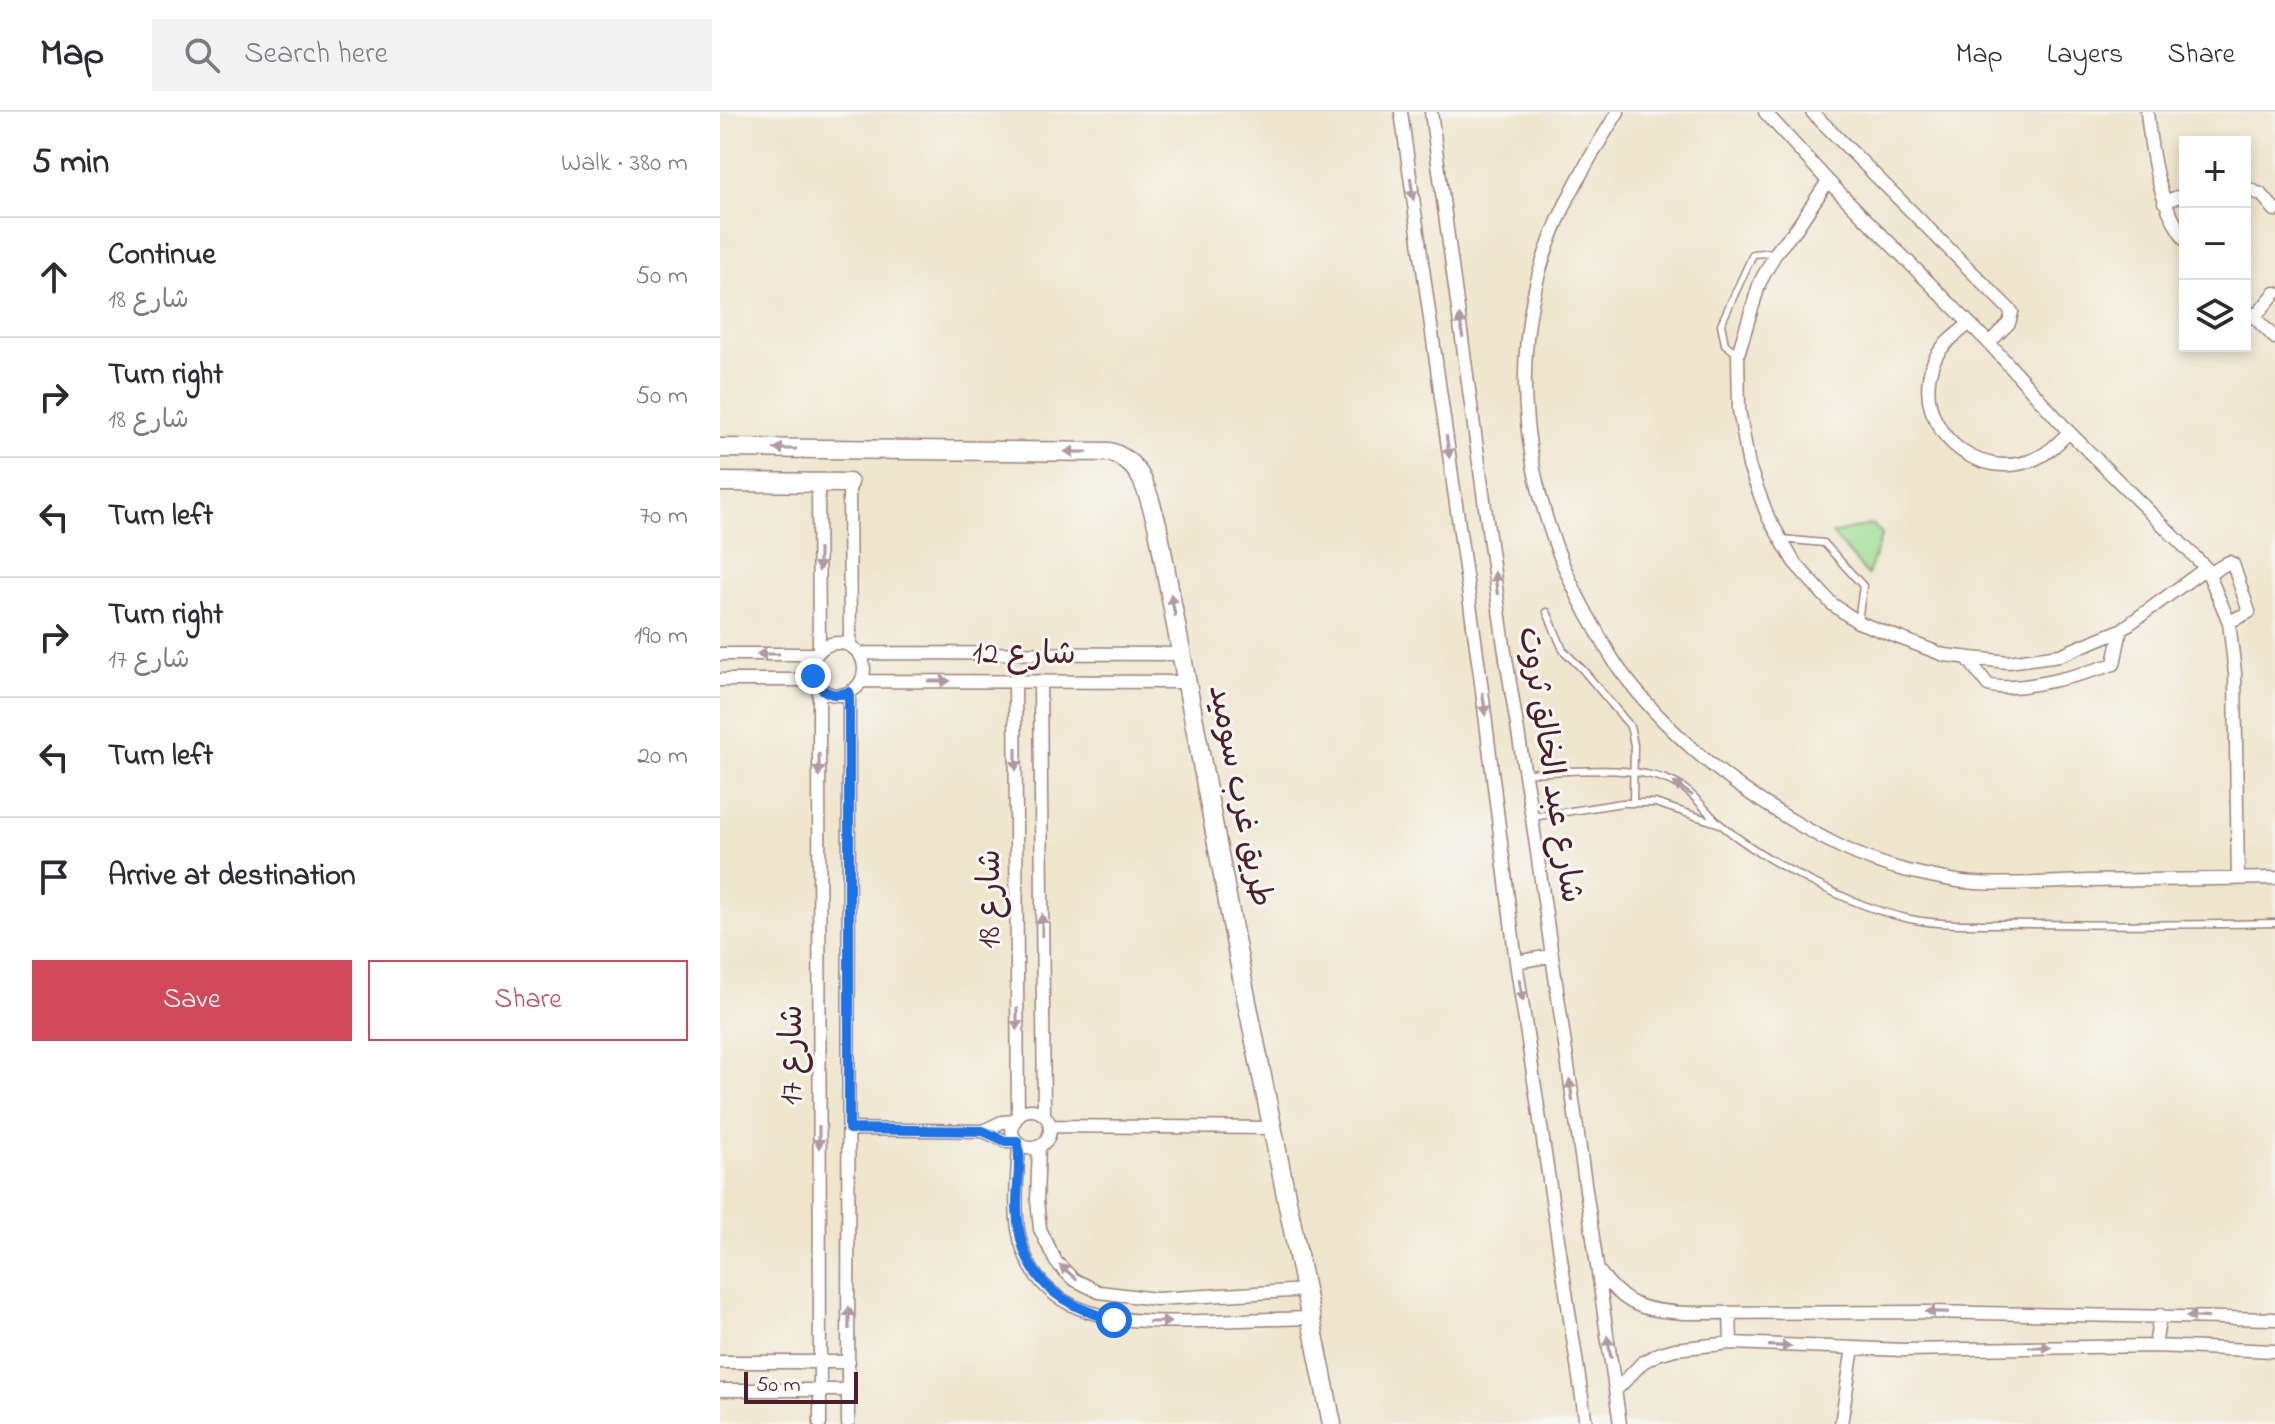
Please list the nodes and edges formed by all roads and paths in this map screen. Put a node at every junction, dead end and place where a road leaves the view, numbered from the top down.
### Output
1 (1401, 112) edge
2 (1431, 112) edge
3 (1618, 112) edge
4 (1765, 112) edge
5 (1812, 112) edge
6 (2147, 112) edge
7 (1828, 181) junction
8 (2251, 190) edge
9 (2179, 196) edge
10 (2164, 202) junction
11 (2275, 210) edge
12 (2179, 229) edge
13 (1777, 251) junction
14 (2275, 293) edge
15 (2251, 312) edge
16 (2251, 314) edge
17 (1969, 324) junction
18 (2275, 338) edge
19 (1989, 343) junction
20 (1738, 354) junction
21 (2069, 432) junction
22 (720, 448) edge
23 (720, 482) edge
24 (818, 482) junction
25 (849, 483) joint
26 (1781, 539) junction
27 (2207, 571) junction
28 (1547, 612) dead end
29 (1858, 622) junction
30 (2229, 622) junction
31 (2121, 630) junction
32 (854, 650) junction
33 (818, 652) junction
34 (720, 654) edge
35 (1182, 654) junction
36 (1968, 659) junction
37 (720, 680) edge
38 (861, 681) junction
39 (1015, 681) junction
40 (1040, 681) junction
41 (1187, 682) junction
42 (817, 684) junction
43 (849, 692) junction
44 (1525, 773) junction
45 (1634, 774) junction
46 (1633, 803) junction
47 (1532, 818) junction
48 (1720, 824) junction
49 (2275, 878) edge
50 (2238, 879) junction
51 (2275, 923) edge
52 (1551, 956) junction
53 (1516, 962) junction
54 (1016, 1119) junction
55 (1047, 1120) junction
56 (1273, 1128) junction
57 (849, 1129) junction
58 (983, 1131) junction
59 (1018, 1142) junction
60 (1039, 1146) junction
61 (1597, 1269) junction
62 (1307, 1290) junction
63 (1730, 1314) junction
64 (2160, 1315) junction
65 (1311, 1318) junction
66 (2275, 1319) edge
67 (1731, 1343) junction
68 (2155, 1346) junction
69 (1853, 1348) junction
70 (2275, 1351) edge
71 (720, 1362) edge
72 (820, 1362) junction
73 (849, 1362) junction
74 (720, 1390) edge
75 (820, 1390) junction
76 (849, 1390) junction
77 (1616, 1390) junction
78 (820, 1424) edge
79 (848, 1424) edge
80 (1332, 1424) edge
81 (1586, 1424) edge
82 (1620, 1424) edge
83 (1841, 1424) edge

1 -> 53 street, شارع عبد الخالق ثروت
44 -> 2 street, شارع عبد الخالق ثروت
3 - 50 street
4 - 7 street
5 - 19 street
6 - 10 street
7 - 13 street
7 - 17 street
8 - 11 street
9 - 10 street
10 - 12 street
13 - 20 street
13 - 20 lane
14 - 15 street
16 - 18 street
17 - 19 street
17 - 21 street
19 - 21 street
20 - 26 street
21 - 27 street
35 -> 22 street, طريق غرب سوميد
23 - 24 street
24 - 25 street
24 -> 33 street
25 - 32 street
26 - 29 street
26 - 29 lane
27 - 30 street
27 - 30 street
27 - 31 street
28 - 45 lane
29 - 36 street
30 - 50 street
31 - 36 street
31 - 36 street
32 - 33 street
32 - 35 street, شارع 12
32 - 38 street
33 -> 34 street
33 - 42 street
35 - 41 street, طريق غرب سوميد
37 - 42 street
38 -> 39 street, شارع 12
38 - 43 street
39 - 40 street, شارع 12
39 -> 54 street, شارع 18
40 - 41 street, شارع 12
55 -> 40 street, شارع 18
41 - 56 street, طريق غرب سوميد
42 - 43 street
42 -> 72 street, شارع 17
43 - 57 street, شارع 17
44 - 45 lane
44 - 47 street, شارع عبد الخالق ثروت
45 - 46 lane
48 -> 45 lane
46 - 47 lane
46 - 48 lane
47 - 52 street, شارع عبد الخالق ثروت
48 - 51 lane
49 - 50 street
52 - 53 street
61 -> 52 street, شارع عبد الخالق ثروت
53 -> 81 street, شارع عبد الخالق ثروت
54 - 55 street
54 - 58 street
54 - 59 street
55 - 56 street
55 - 60 street
56 - 62 street, طريق غرب سوميد
57 - 58 street
73 -> 57 street, شارع 17
58 - 59 street
59 - 60 street
59 -> 65 street
62 -> 60 street
61 - 63 street
77 -> 61 street, شارع عبد الخالق ثروت
62 - 65 street, طريق غرب سوميد
64 -> 63 street
63 - 67 street
66 -> 64 street
64 - 68 street
65 - 80 street, طريق غرب سوميد
67 -> 69 street
67 - 77 street
69 -> 68 street
68 - 70 street
69 - 83 street
71 - 72 street
72 - 73 street
72 - 75 street, شارع 17
73 - 76 street, شارع 17
74 - 75 street
75 - 76 street
75 - 78 street, شارع 17
76 - 79 street, شارع 17
77 - 82 street, شارع عبد الخالق ثروت

